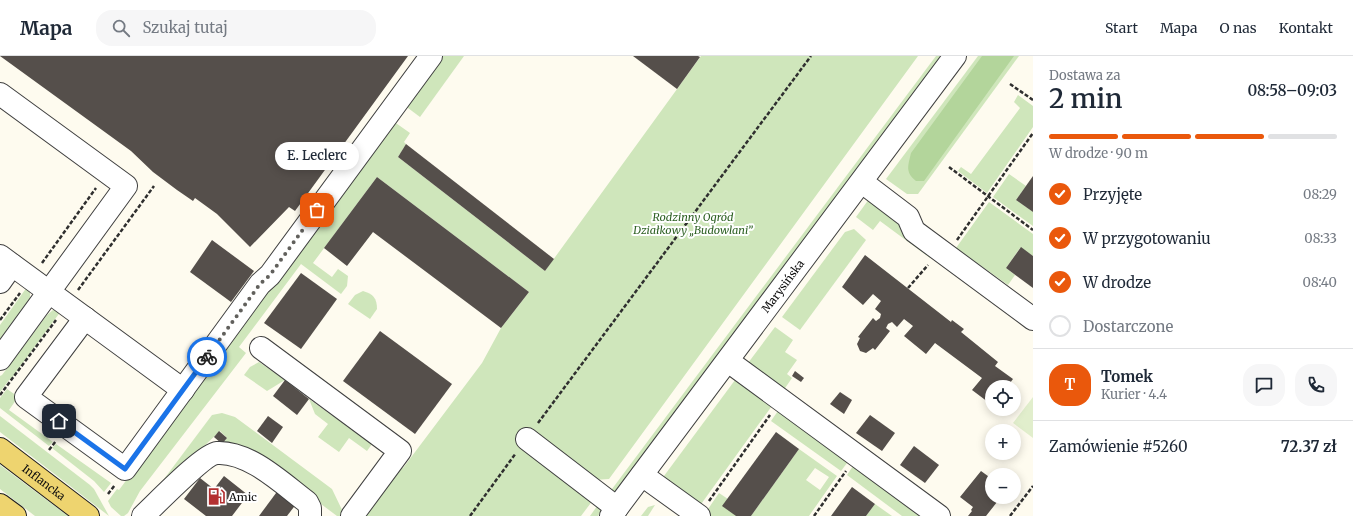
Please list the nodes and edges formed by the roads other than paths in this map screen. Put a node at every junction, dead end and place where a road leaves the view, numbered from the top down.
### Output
1 (431, 56) edge
2 (955, 56) edge
3 (0, 94) edge
4 (862, 182) junction
5 (4, 268) edge
6 (49, 292) junction
7 (84, 318) junction
8 (1033, 319) edge
9 (261, 348) dead end
10 (0, 359) edge
11 (728, 361) junction
12 (183, 390) junction
13 (527, 439) road end
14 (0, 449) edge
15 (642, 475) junction
16 (0, 505) edge
17 (614, 512) edge
18 (15, 516) edge
19 (88, 516) edge
20 (143, 516) edge
21 (310, 516) edge
22 (352, 516) edge
23 (699, 516) edge
24 (939, 516) edge

1 - 12 street
2 - 4 street, Marysińska
3 - 6 street
4 - 8 street
4 - 11 street, Marysińska
5 - 6 street
6 - 7 street
6 - 10 street
7 - 12 street
7 - 12 street
9 - 22 street
11 - 15 street, Marysińska
11 - 24 street
13 - 17 street
14 - 19 main road, Inflancka
15 - 17 street, Marysińska
15 - 23 street
16 - 18 main road
20 - 21 street

